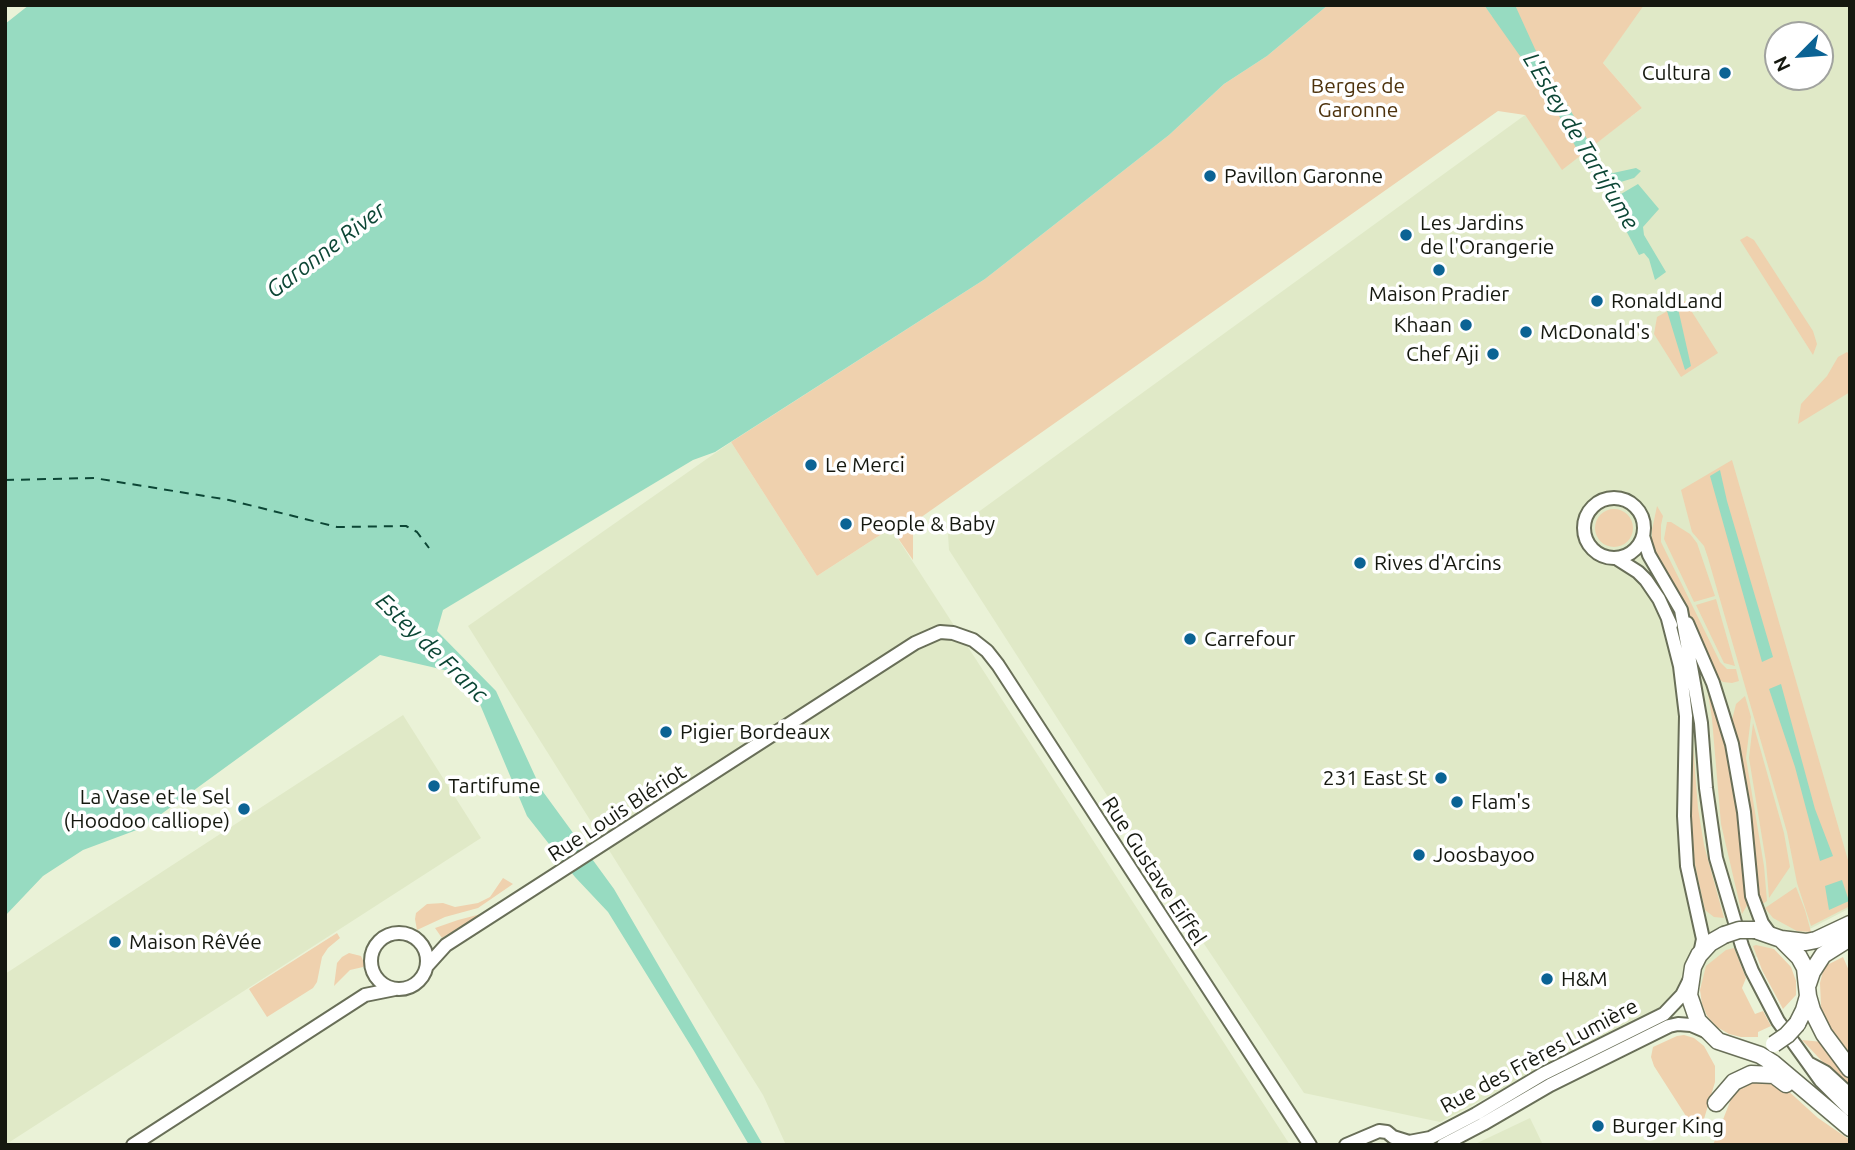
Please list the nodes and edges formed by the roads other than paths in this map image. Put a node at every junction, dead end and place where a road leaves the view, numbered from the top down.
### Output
1 (1643, 536) junction
2 (1616, 558) junction
3 (1681, 610) junction
4 (1668, 619) junction
5 (953, 632) joint
6 (1689, 663) junction
7 (1850, 923) edge
8 (1769, 934) junction
9 (1850, 938) edge
10 (419, 942) junction
11 (446, 945) junction
12 (1699, 955) junction
13 (427, 965) junction
14 (372, 970) junction
15 (1689, 981) junction
16 (396, 989) junction
17 (1808, 990) junction
18 (365, 995) junction
19 (1707, 1032) junction
20 (1744, 1049) junction
21 (1810, 1064) junction
22 (1850, 1069) edge
23 (1850, 1095) edge
24 (1716, 1102) dead end
25 (1850, 1110) edge
26 (1849, 1128) edge
27 (1396, 1141) edge
28 (133, 1145) edge
29 (1310, 1145) edge
30 (1346, 1145) edge
31 (1443, 1145) edge

1 - 2 street
1 - 2 street
1 - 3 street
2 - 4 street
3 - 6 street
3 - 8 street
4 - 6 street
4 - 12 street
5 - 11 street, Rue Louis Blériot
5 - 29 street, Rue Gustave Eiffel
6 - 21 street
7 - 8 main road
8 - 12 main road, bridge
8 - 17 main road
9 - 17 main road
10 - 11 street
10 - 13 street
10 - 14 street
11 - 13 street, Rue Louis Blériot
12 - 15 main road
13 - 16 street
14 - 16 street
14 - 18 street
15 - 19 main road
15 - 27 street, Rue des Frères Lumière
16 - 18 street
17 - 20 main road, bridge
17 - 22 main road
18 - 28 street
19 - 20 main road
19 - 31 street, Rue des Frères Lumière
20 - 26 main road
21 - 23 street
21 - 25 street
24 - 26 main road
27 - 30 street, Rue des Frères Lumière

